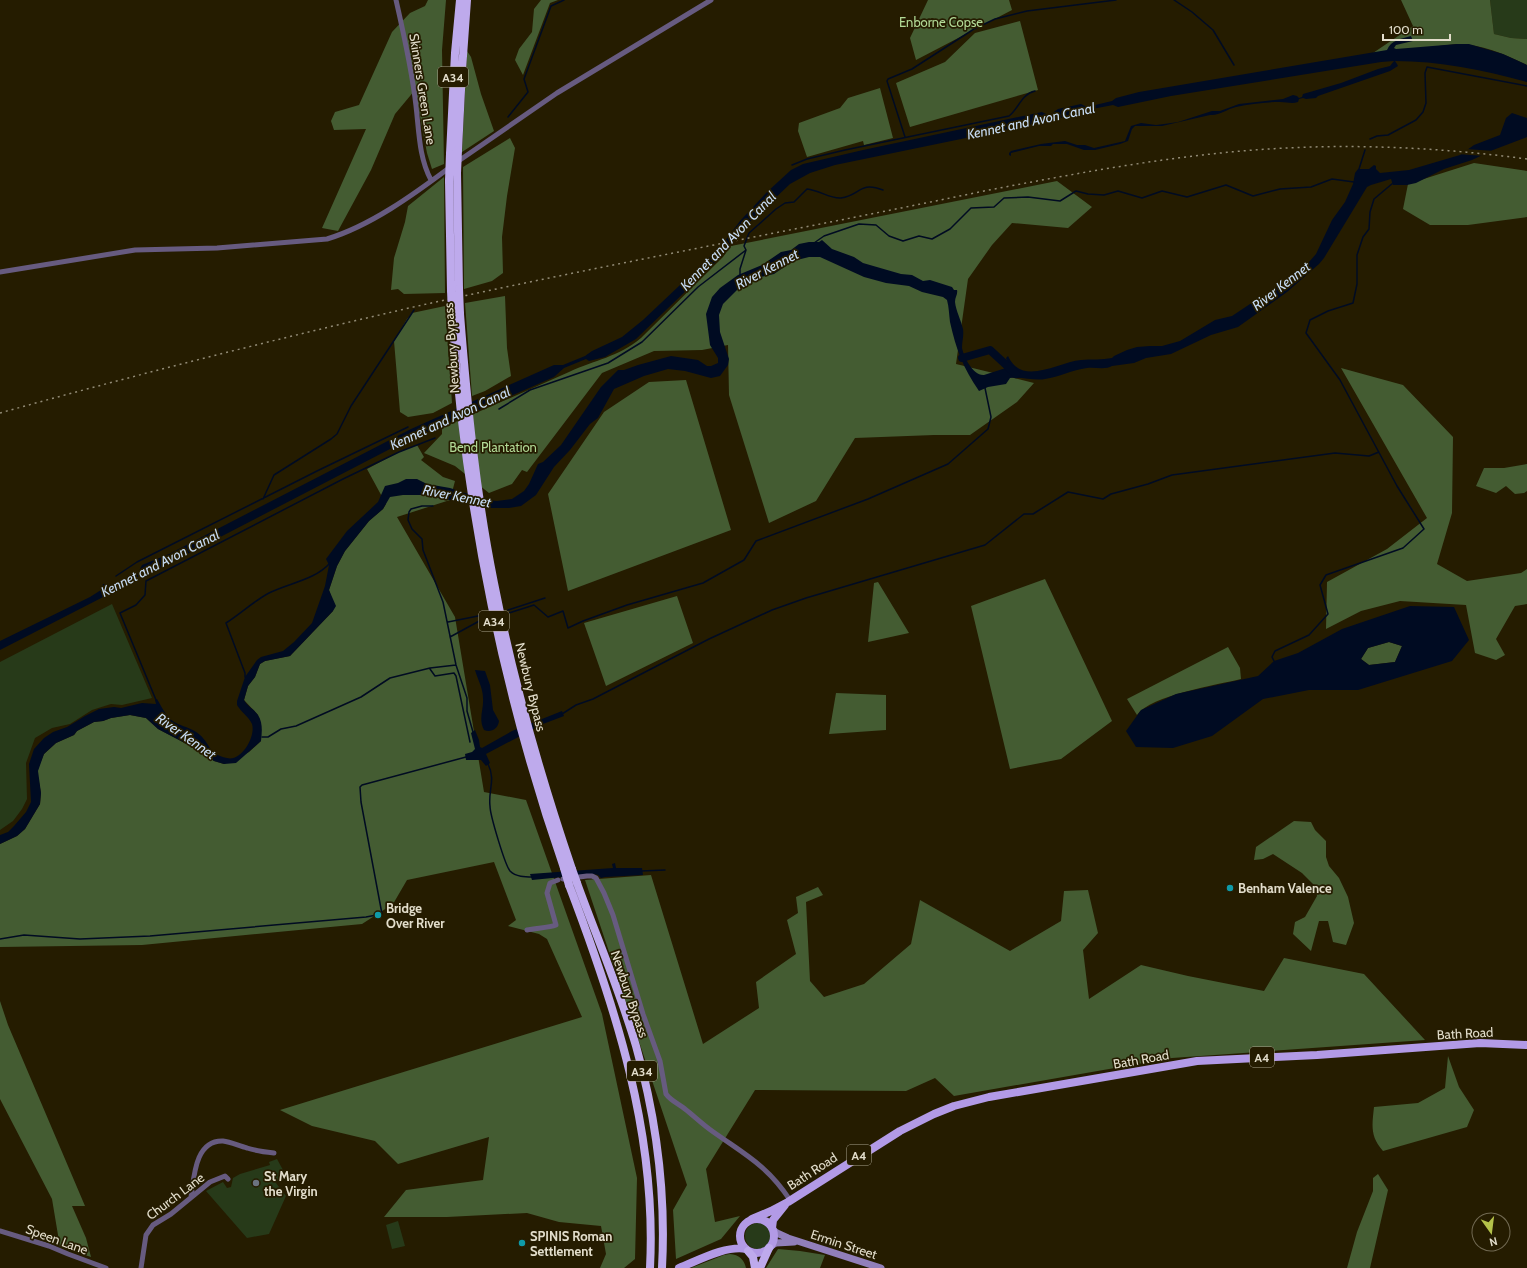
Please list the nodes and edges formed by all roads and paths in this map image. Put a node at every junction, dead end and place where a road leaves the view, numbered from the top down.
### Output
1 (396, 0) edge
2 (460, 0) edge
3 (467, 0) edge
4 (711, 0) edge
5 (431, 180) junction
6 (0, 272) edge
7 (455, 289) junction
8 (465, 421) junction
9 (478, 517) junction
10 (567, 882) junction
11 (527, 930) dead end
12 (1527, 1045) edge
13 (274, 1153) dead end
14 (228, 1179) dead end
15 (191, 1197) junction
16 (789, 1201) junction
17 (752, 1219) junction
18 (772, 1229) junction
19 (0, 1231) edge
20 (740, 1232) junction
21 (800, 1242) junction
22 (769, 1248) junction
23 (725, 1250) junction
24 (747, 1250) junction
25 (106, 1268) edge
26 (141, 1268) edge
27 (650, 1268) edge
28 (662, 1268) edge
29 (679, 1268) edge
30 (755, 1268) edge
31 (760, 1268) edge
32 (881, 1268) edge

1 - 5 street, Skinners Green Lane
2 - 7 highway, Newbury Bypass / A34, bridge
3 - 7 highway, Newbury Bypass / A34, bridge
4 - 5 street
5 - 6 street
7 - 8 highway, Newbury Bypass / A34, bridge
8 - 9 highway, Newbury Bypass / A34
8 - 9 highway, Newbury Bypass / A34
9 - 10 highway, Newbury Bypass / A34, bridge
10 - 11 street
10 - 16 street
10 - 27 highway, Newbury Bypass / A34
10 - 28 highway, Newbury Bypass / A34
12 - 16 main road, Bath Road / A4
13 - 15 street
14 - 15 street, Church Lane
15 - 26 street, Church Lane
16 - 17 main road, Bath Road / A4
16 - 18 main road, Bath Road / A4
17 - 18 main road
17 - 20 main road
18 - 21 main road, Ermin Street
18 - 22 main road
19 - 25 street, Speen Lane
20 - 23 main road
20 - 24 main road
21 - 22 main road, Ermin Street
21 - 32 main road, Ermin Street
22 - 24 main road
22 - 31 highway
23 - 24 main road
23 - 29 main road
24 - 30 highway

